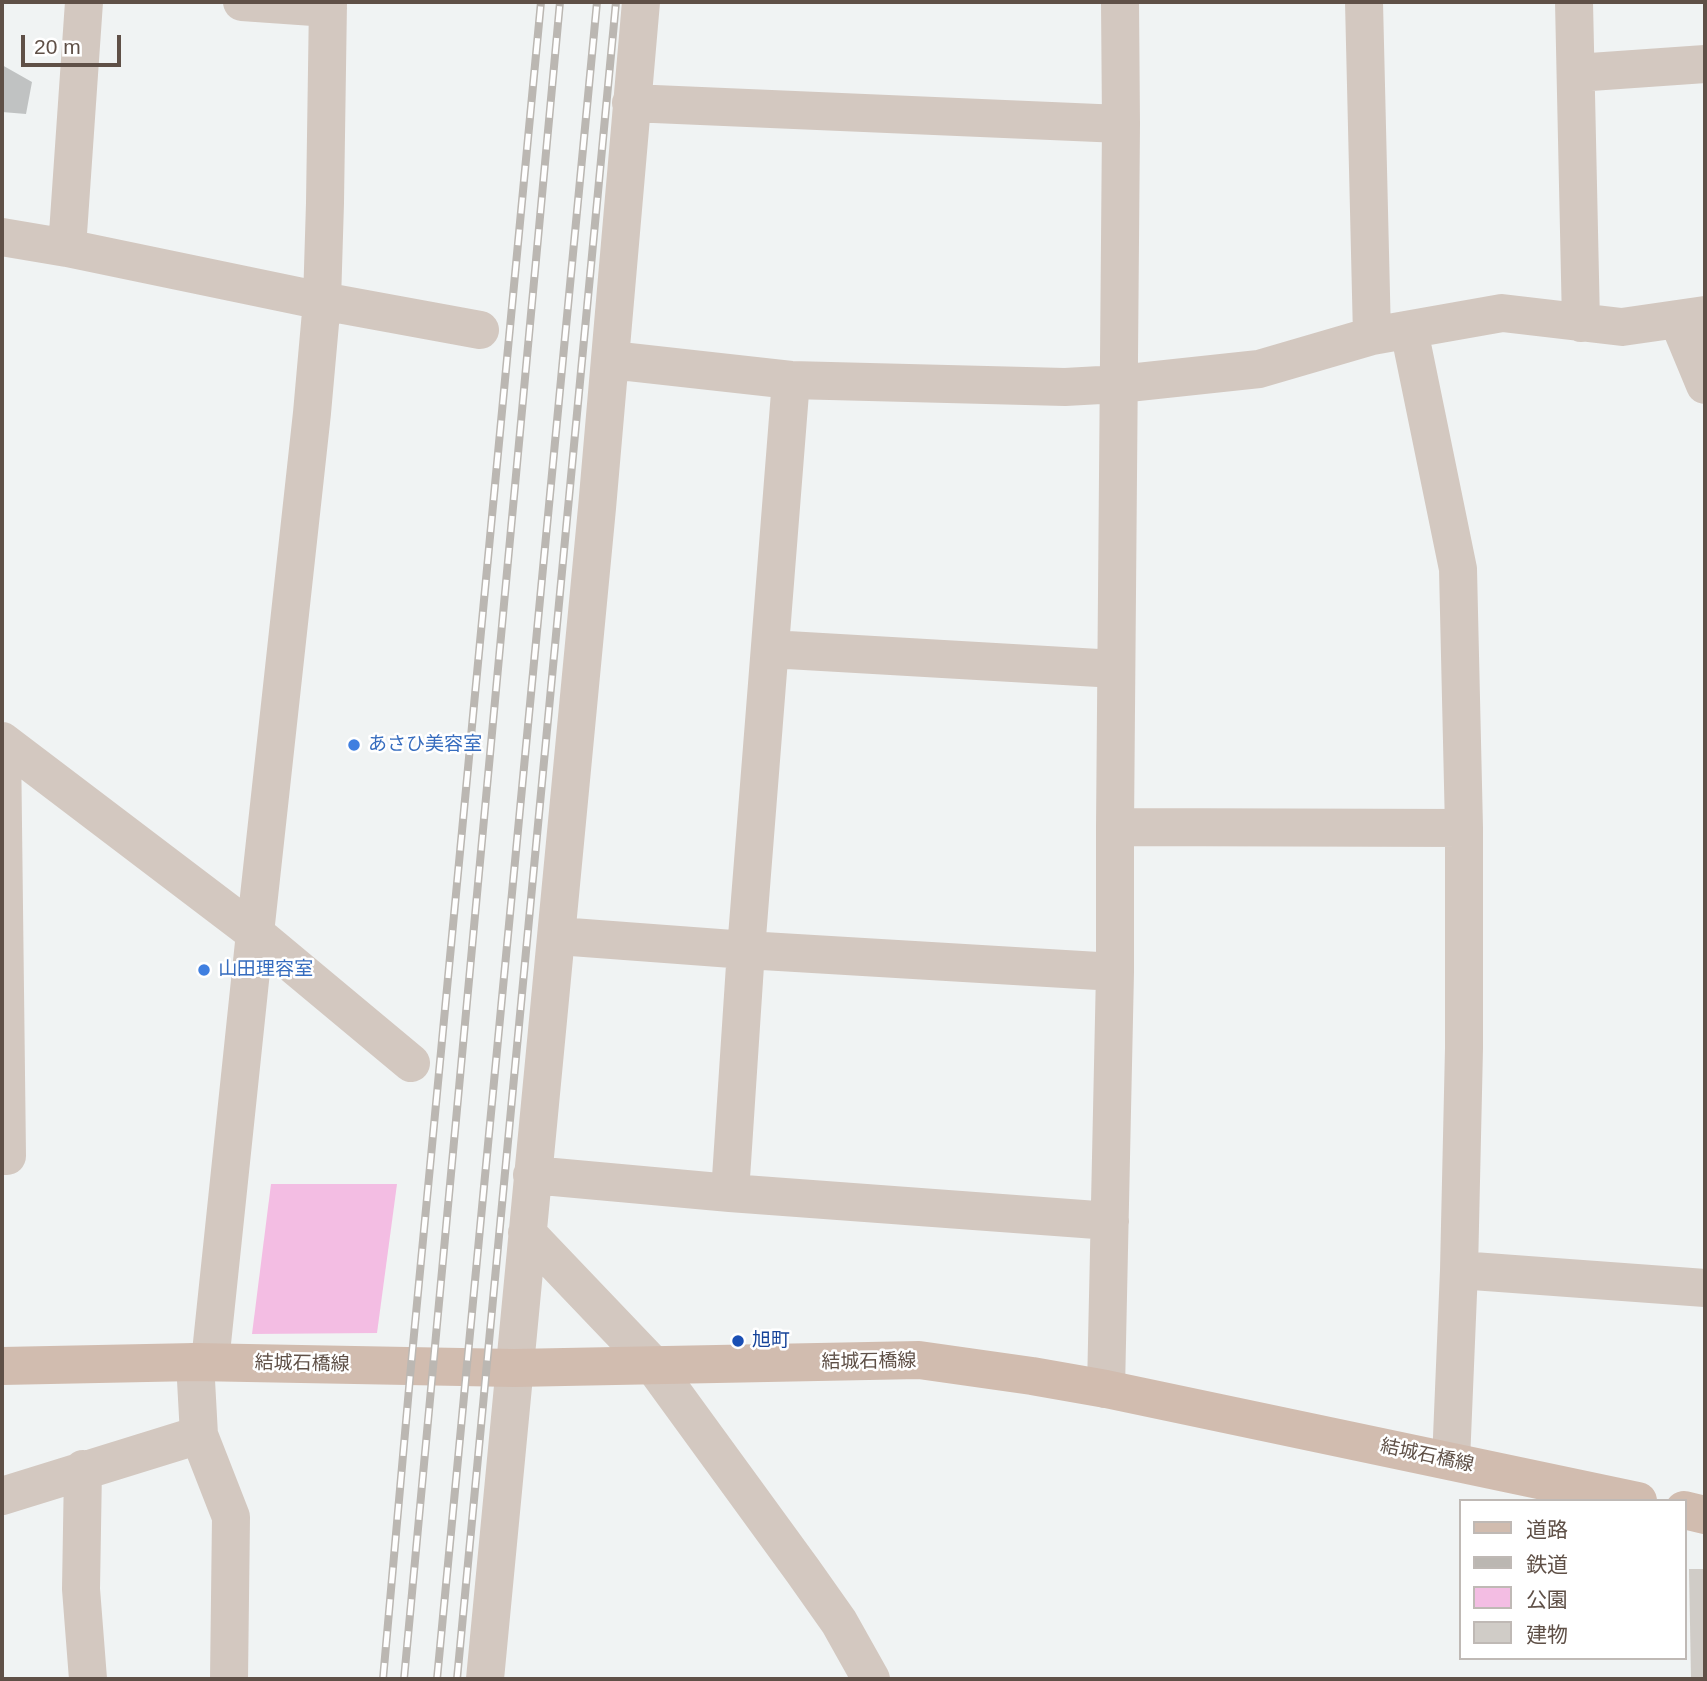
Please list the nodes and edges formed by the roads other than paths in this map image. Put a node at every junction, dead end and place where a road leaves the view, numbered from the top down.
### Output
1 (84, 2) edge
2 (242, 2) edge
3 (641, 2) edge
4 (1120, 2) edge
5 (1364, 2) edge
6 (1574, 2) edge
7 (328, 5) edge
8 (1705, 64) edge
9 (1576, 73) junction
10 (631, 103) junction
11 (1121, 124) junction
12 (2, 237) edge
13 (67, 248) junction
14 (321, 301) junction
15 (1692, 318) edge
16 (1581, 323) junction
17 (480, 330) dead end
18 (1409, 330) junction
19 (1372, 336) junction
20 (611, 360) junction
21 (791, 380) junction
22 (1119, 384) junction
23 (1705, 385) edge
24 (771, 649) junction
25 (1116, 669) junction
26 (1115, 827) junction
27 (1464, 828) junction
28 (255, 933) junction
29 (558, 936) junction
30 (746, 950) junction
31 (1115, 972) junction
32 (411, 1063) dead end
33 (2, 1156) edge
34 (532, 1175) junction
35 (730, 1193) junction
36 (1110, 1220) junction
37 (527, 1233) junction
38 (1459, 1270) junction
39 (1705, 1288) edge
40 (203, 1362) junction
41 (2, 1366) edge
42 (653, 1366) junction
43 (514, 1368) junction
44 (1106, 1389) junction
45 (199, 1435) junction
46 (1451, 1461) junction
47 (83, 1469) junction
48 (2, 1496) edge
49 (1629, 1499) edge
50 (1686, 1510) edge
51 (1705, 1515) edge
52 (88, 1679) edge
53 (229, 1679) edge
54 (485, 1679) edge
55 (871, 1679) edge

1 - 13 street
2 - 7 street
3 - 10 street
4 - 11 street
5 - 19 street
6 - 9 street
7 - 14 street
8 - 9 street
9 - 16 street
10 - 11 street
10 - 20 street
11 - 22 street
12 - 13 street
13 - 14 street
14 - 17 street
14 - 28 street
15 - 16 street
15 - 23 street
16 - 18 street
18 - 19 street
18 - 27 street
19 - 22 street
20 - 21 street
20 - 29 street
21 - 22 street
21 - 24 street
22 - 25 street
24 - 25 street
24 - 30 street
25 - 26 street
26 - 27 street
26 - 31 street
27 - 38 street
28 - 32 street
28 - 33 street
28 - 40 street
29 - 30 street
29 - 34 street
30 - 31 street
30 - 35 street
31 - 36 street
34 - 35 street
34 - 37 street
35 - 36 street
36 - 44 street
37 - 42 street
37 - 43 street
38 - 39 street
38 - 46 street
40 - 41 main road, 結城石橋線
40 - 43 main road, 結城石橋線
40 - 45 street
42 - 43 main road, 結城石橋線
42 - 44 main road, 結城石橋線
42 - 55 street
43 - 54 street
44 - 46 main road, 結城石橋線
45 - 47 street
45 - 53 street
46 - 49 main road, 結城石橋線
47 - 48 street
47 - 52 street
50 - 51 main road

